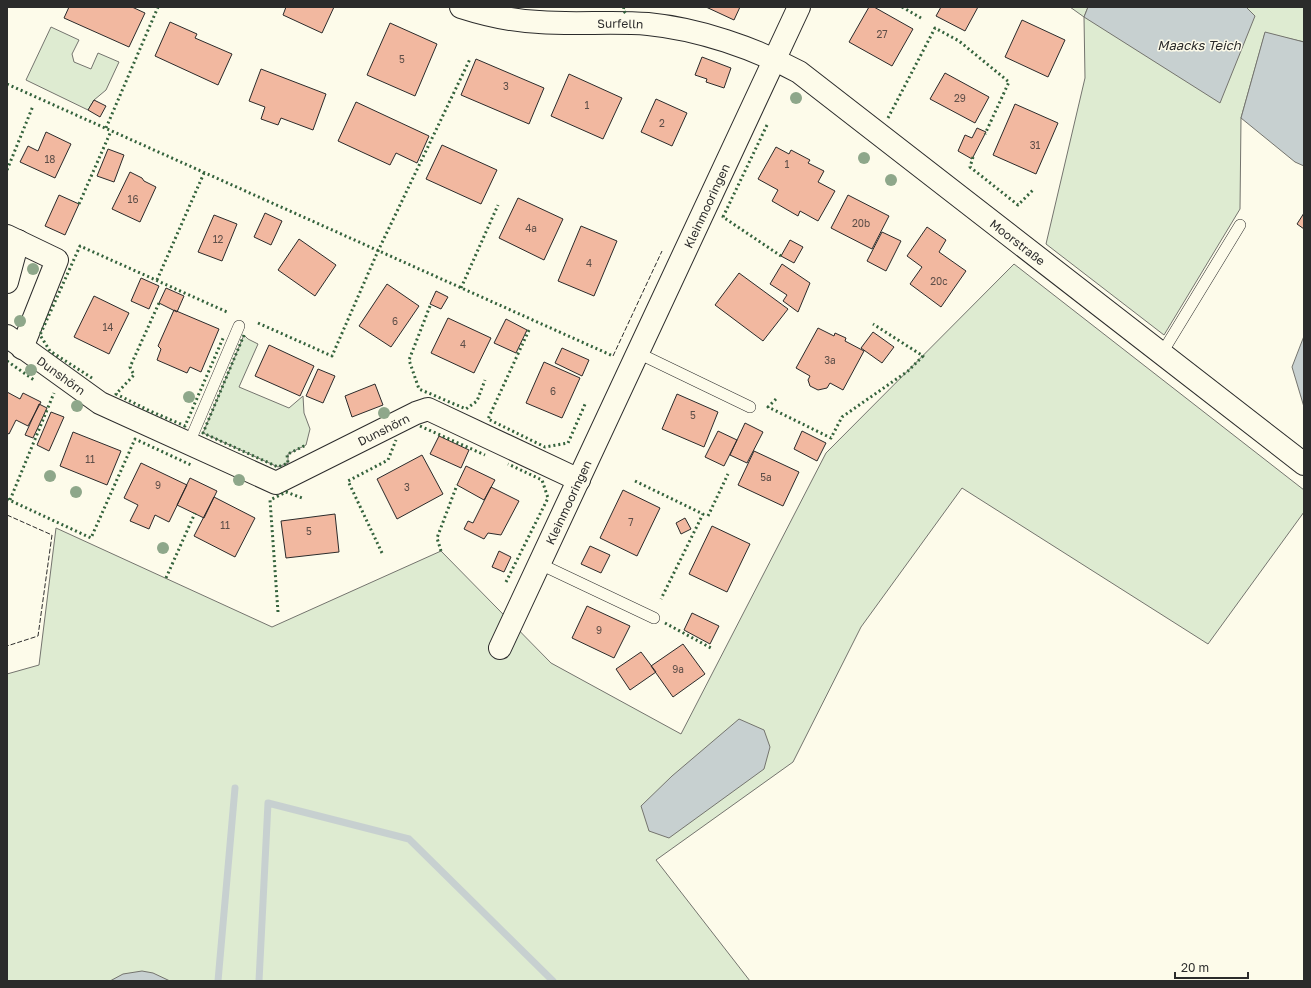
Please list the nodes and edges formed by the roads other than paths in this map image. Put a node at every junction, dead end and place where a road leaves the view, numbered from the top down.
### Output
1 (461, 7) edge
2 (799, 7) edge
3 (775, 59) junction
4 (1240, 224) dead end
5 (12, 239) edge
6 (7, 282) edge
7 (239, 326) dead end
8 (14, 342) edge
9 (638, 353) junction
10 (1162, 353) junction
11 (750, 407) dead end
12 (189, 443) junction
13 (1304, 464) edge
14 (578, 480) junction
15 (540, 564) junction
16 (654, 618) dead end
17 (500, 648) dead end

1 - 3 street, Surfelln
2 - 3 street
3 - 9 street, Kleinmooringen
3 - 10 street, Moorstraße
4 - 10 lane
5 - 6 street, Dunshörn
5 - 8 street, Dunshörn
7 - 12 lane
8 - 12 street, Dunshörn
9 - 11 lane
9 - 14 street, Kleinmooringen
10 - 13 street, Moorstraße
12 - 14 street, Dunshörn
14 - 15 street, Kleinmooringen
15 - 16 lane
15 - 17 street, Kleinmooringen

